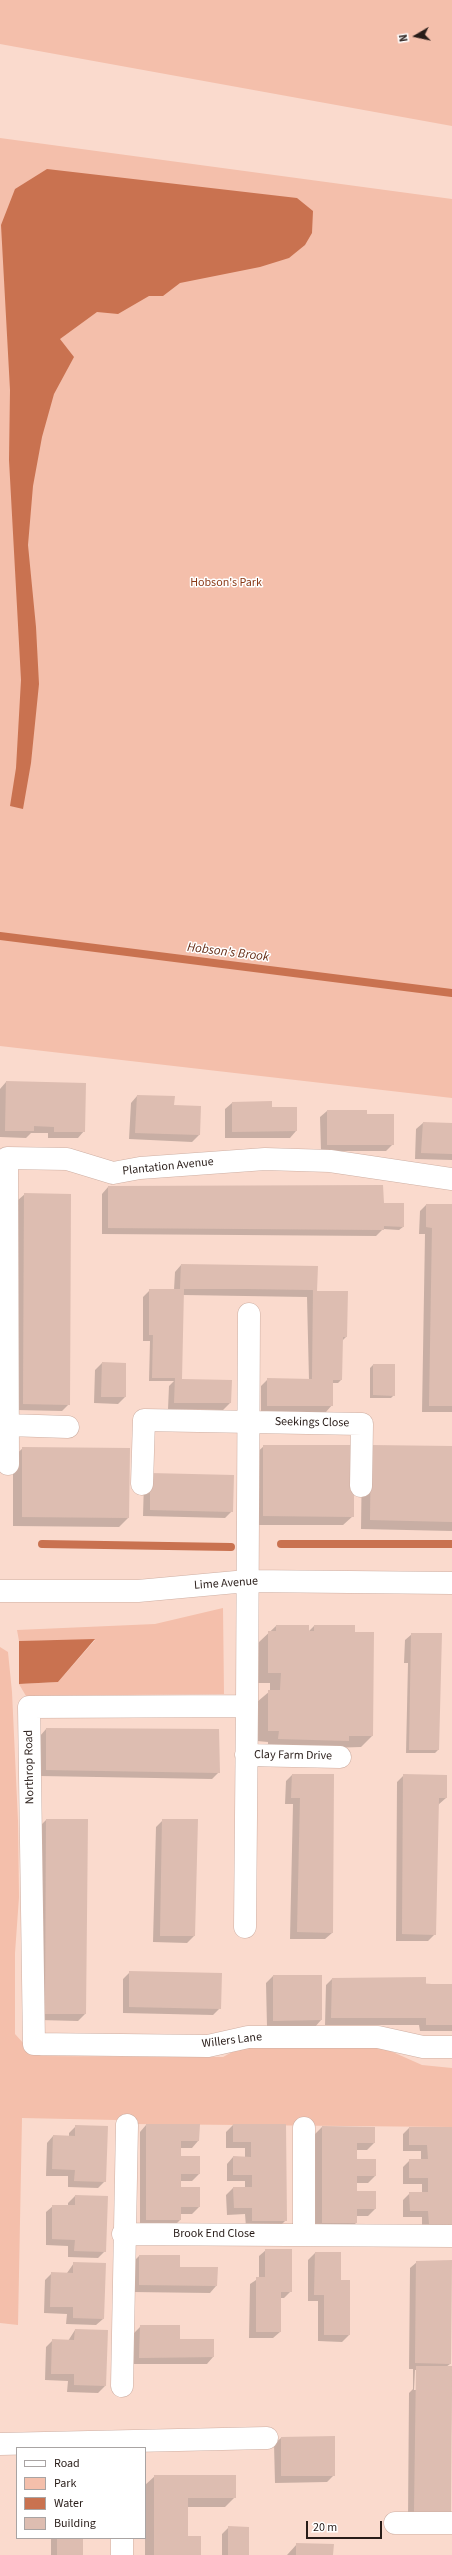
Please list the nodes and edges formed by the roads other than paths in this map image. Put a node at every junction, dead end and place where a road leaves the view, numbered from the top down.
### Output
1 (452, 1179) edge
2 (249, 1314) dead end
3 (248, 1422) junction
4 (8, 1425) junction
5 (68, 1427) dead end
6 (8, 1464) dead end
7 (142, 1484) dead end
8 (361, 1486) dead end
9 (247, 1581) junction
10 (452, 1584) edge
11 (0, 1591) edge
12 (247, 1706) junction
13 (246, 1755) junction
14 (340, 1757) dead end
15 (245, 1927) dead end
16 (34, 2044) joint
17 (452, 2047) edge
18 (127, 2125) dead end
19 (304, 2128) dead end
20 (123, 2234) junction
21 (304, 2234) junction
22 (452, 2236) edge
23 (122, 2386) dead end
24 (267, 2438) dead end
25 (0, 2444) edge
26 (120, 2445) edge
27 (452, 2523) edge
28 (395, 2524) dead end
29 (122, 2539) edge
30 (122, 2555) edge

1 - 4 street, Plantation Avenue
2 - 3 street
3 - 7 street, Seekings Close
3 - 8 street, Seekings Close
3 - 9 street
4 - 5 street
4 - 6 street, Plantation Avenue
9 - 10 street, Lime Avenue
9 - 11 street, Lime Avenue
9 - 12 street
12 - 13 street
12 - 16 street, Northrop Road
13 - 14 street, Clay Farm Drive
13 - 15 street
16 - 17 street, Willers Lane
18 - 20 street
19 - 21 street
20 - 21 street, Brook End Close
20 - 23 street
21 - 22 street, Brook End Close
24 - 26 street
25 - 26 street
27 - 28 street
29 - 30 street

